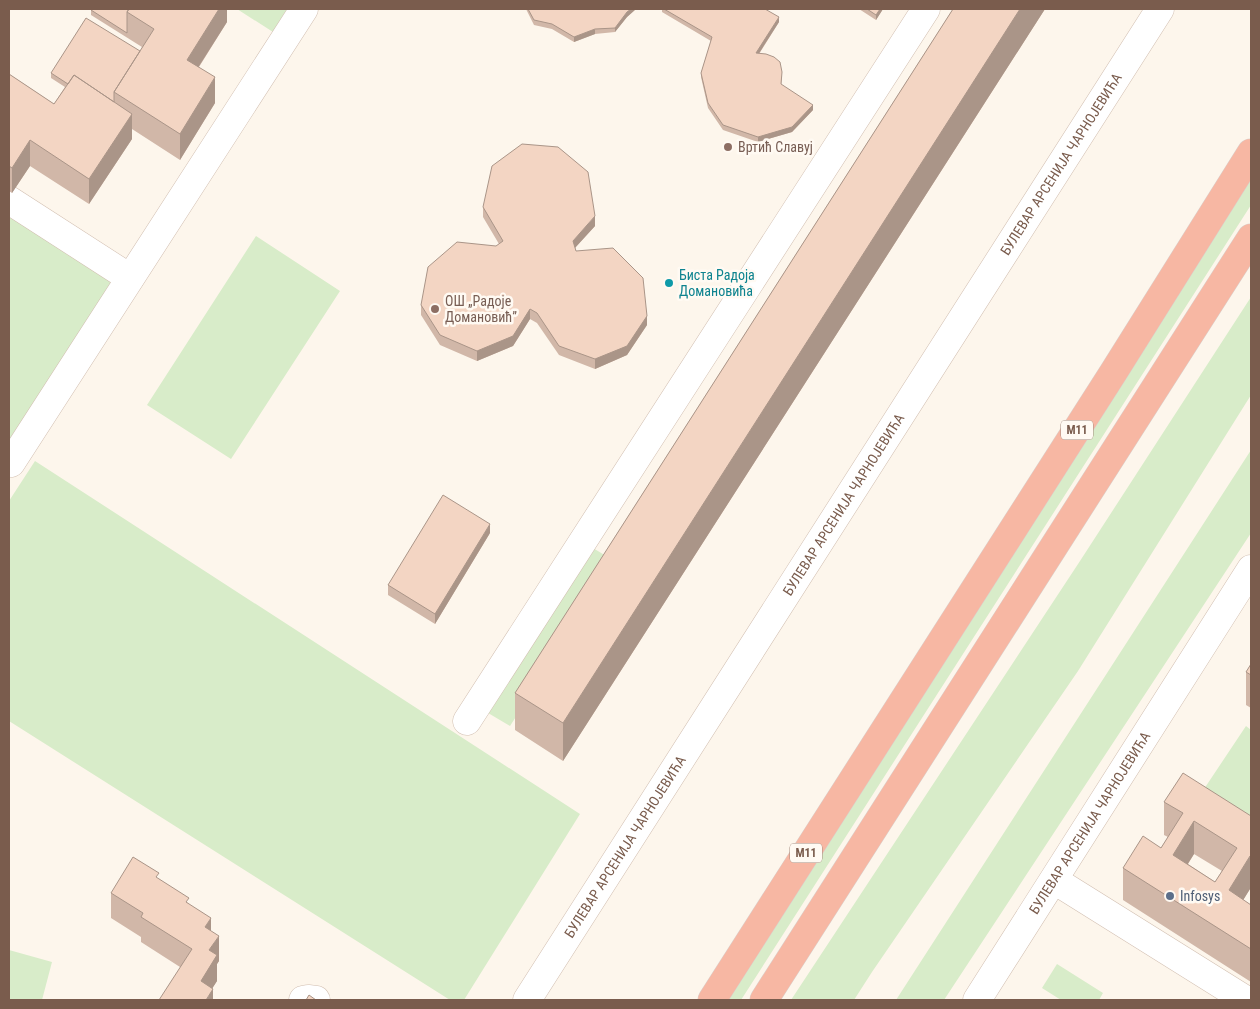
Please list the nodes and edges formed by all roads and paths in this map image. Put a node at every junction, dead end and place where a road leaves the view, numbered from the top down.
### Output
1 (304, 9) edge
2 (926, 9) edge
3 (1160, 9) edge
4 (1251, 153) edge
5 (9, 200) edge
6 (1251, 238) edge
7 (130, 278) junction
8 (10, 463) dead end
9 (1251, 569) edge
10 (467, 721) dead end
11 (1054, 880) junction
12 (303, 1000) edge
13 (316, 1000) edge
14 (527, 1000) edge
15 (712, 1000) edge
16 (764, 1000) edge
17 (977, 1000) edge
18 (1246, 1000) edge

1 - 7 street
2 - 10 street
3 - 14 street, БУЛЕВАР АРСЕНИЈА ЧАРНОЈЕВИЋА
4 - 15 highway, M11
5 - 7 street
6 - 16 highway
7 - 8 street
9 - 11 street, БУЛЕВАР АРСЕНИЈА ЧАРНОЈЕВИЋА
11 - 17 street, БУЛЕВАР АРСЕНИЈА ЧАРНОЈЕВИЋА
11 - 18 street
12 - 13 street

